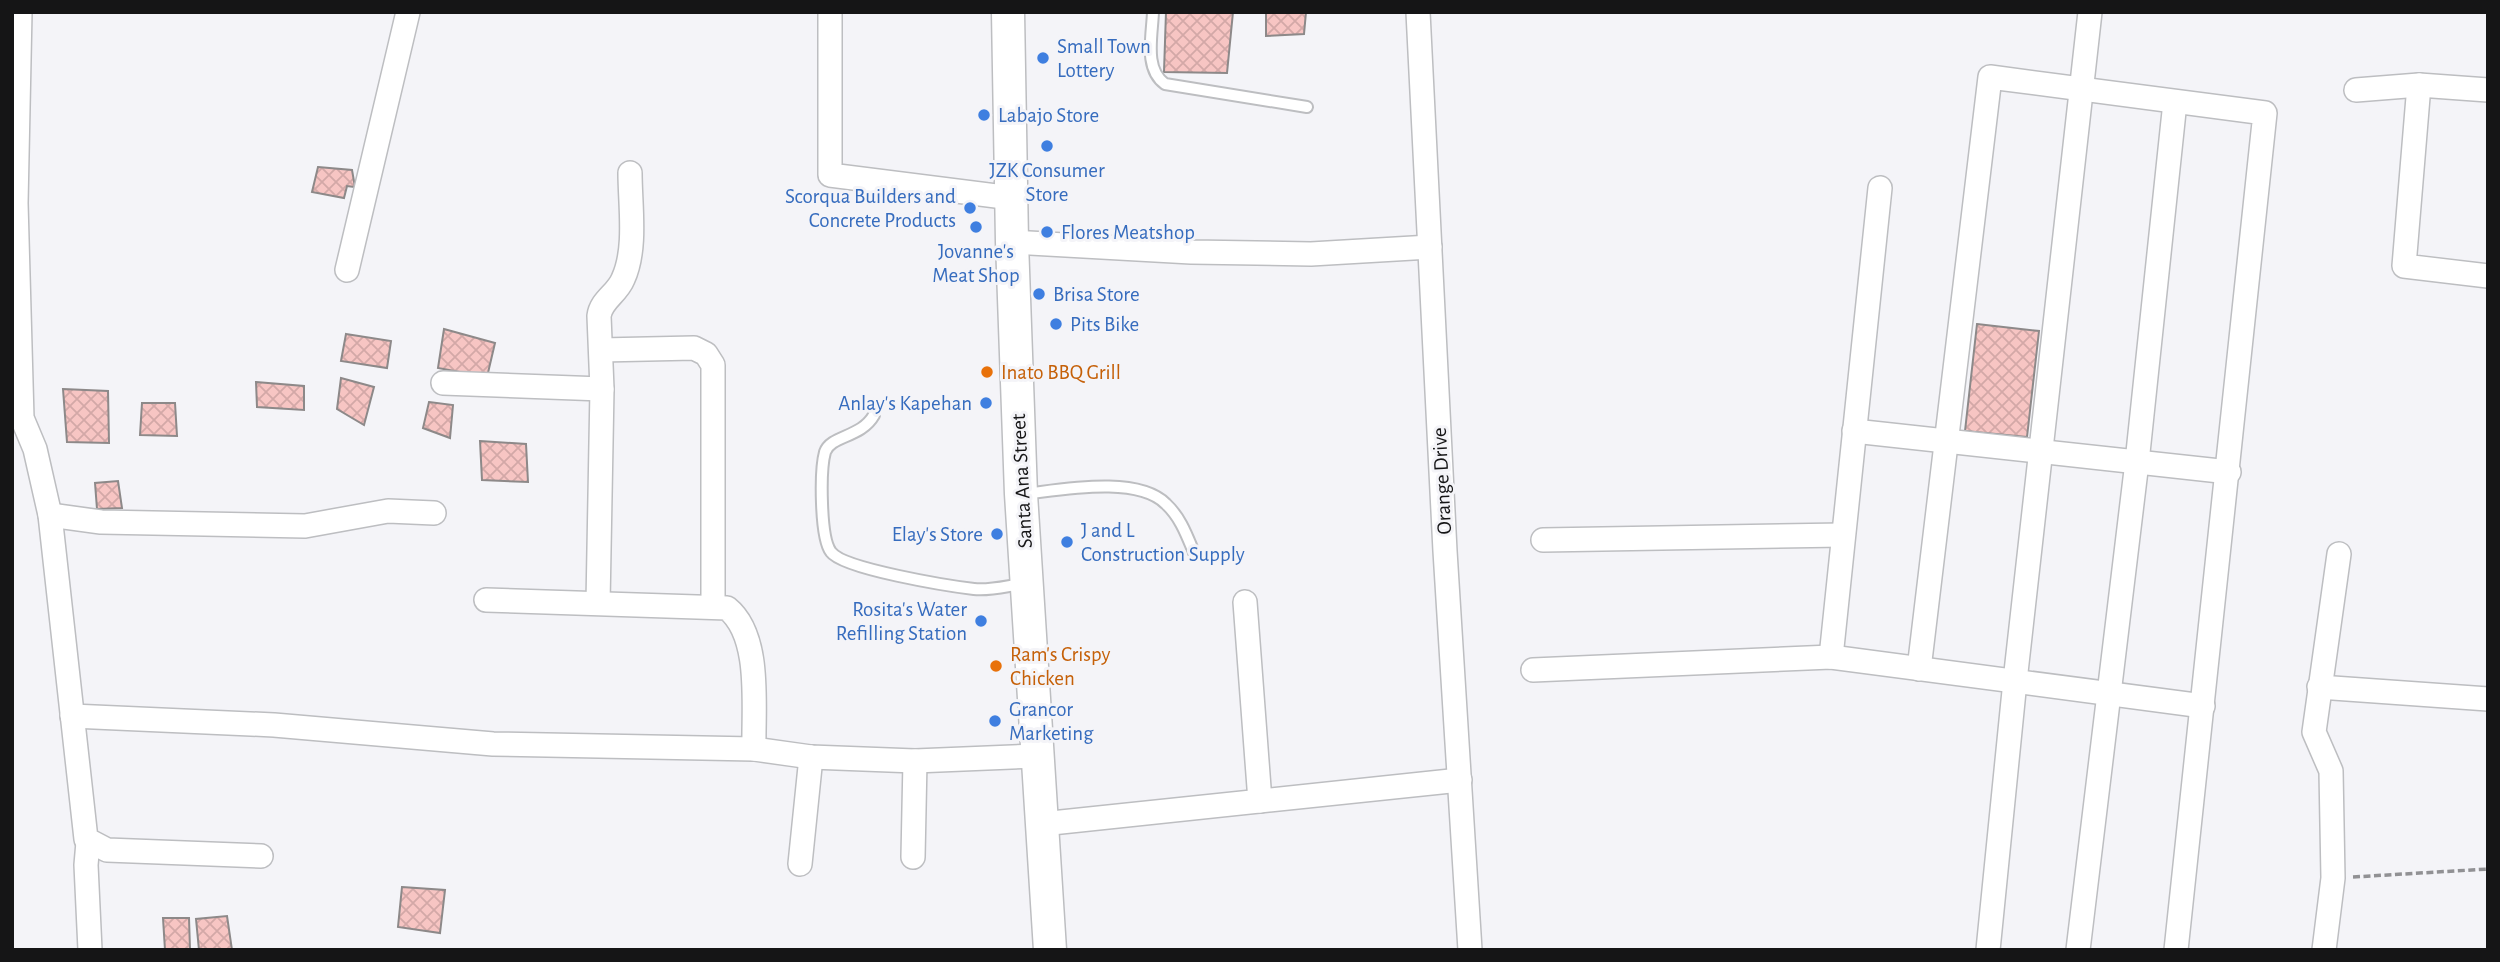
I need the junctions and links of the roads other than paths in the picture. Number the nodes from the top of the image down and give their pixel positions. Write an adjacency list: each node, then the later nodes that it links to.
1 (20, 12): 17 (street)
2 (408, 12): 20 (street)
3 (830, 12): 16 (street)
4 (1008, 12): 16 (main road, Santa Ana Street)
5 (1153, 12): 13 (lane)
6 (1418, 12): 19 (street, Orange Drive)
7 (2090, 12): 9 (street)
8 (2419, 85): 10 (street); 11 (street); 21 (street)
9 (2082, 90): 12 (street); 27 (street); 28 (street)
10 (2356, 90)
11 (2488, 90)
12 (2175, 102): 29 (street); 30 (street)
13 (1307, 107)
14 (631, 173): 22 (street)
15 (1880, 188): 26 (street)
16 (1012, 198): 18 (main road, Santa Ana Street)
17 (14, 203): 33 (street)
18 (1012, 242): 19 (street); 31 (main road, Santa Ana Street)
19 (1430, 247): 56 (street, Orange Drive)
20 (347, 270)
21 (2488, 276)
22 (601, 350): 24 (street); 42 (street)
23 (443, 383): 24 (street)
24 (602, 389): 41 (street)
25 (874, 415): 38 (lane)
26 (1854, 431): 27 (street); 34 (street)
27 (1947, 441): 28 (street); 44 (street)
28 (2041, 452): 29 (street); 46 (street)
29 (2137, 462): 30 (street); 48 (street)
30 (2229, 472): 50 (street)
31 (1021, 494): 37 (lane); 38 (main road, Santa Ana Street)
32 (434, 513): 33 (street)
33 (50, 515): 51 (street)
34 (1843, 535): 35 (street); 43 (street)
35 (1543, 541)
36 (2339, 554): 47 (street)
37 (1195, 555)
38 (1028, 583): 53 (main road, Santa Ana Street)
39 (486, 600): 41 (street)
40 (1245, 602): 57 (street)
41 (598, 603): 42 (street)
42 (713, 606): 52 (street)
43 (1831, 657): 44 (street); 45 (street)
44 (1919, 669): 46 (street)
45 (1533, 670)
46 (2015, 681): 48 (street); 66 (street)
47 (2319, 687): 49 (street); 69 (street)
48 (2109, 694): 50 (street); 67 (street)
49 (2488, 699)
50 (2203, 706): 68 (street)
51 (72, 716): 52 (street); 59 (street)
52 (754, 749): 54 (street)
53 (1037, 756): 55 (street); 58 (main road, Santa Ana Street)
54 (811, 757): 55 (street); 62 (street)
55 (915, 761): 61 (street)
56 (1460, 780): 57 (street); 65 (street, Orange Drive)
57 (1260, 801): 58 (street)
58 (1042, 824): 64 (main road, Santa Ana Street)
59 (88, 842): 60 (street); 63 (street)
60 (261, 856)
61 (912, 857)
62 (800, 864)
63 (90, 950)
64 (1050, 950)
65 (1470, 950)
66 (1988, 950)
67 (2078, 950)
68 (2176, 950)
69 (2324, 950)

